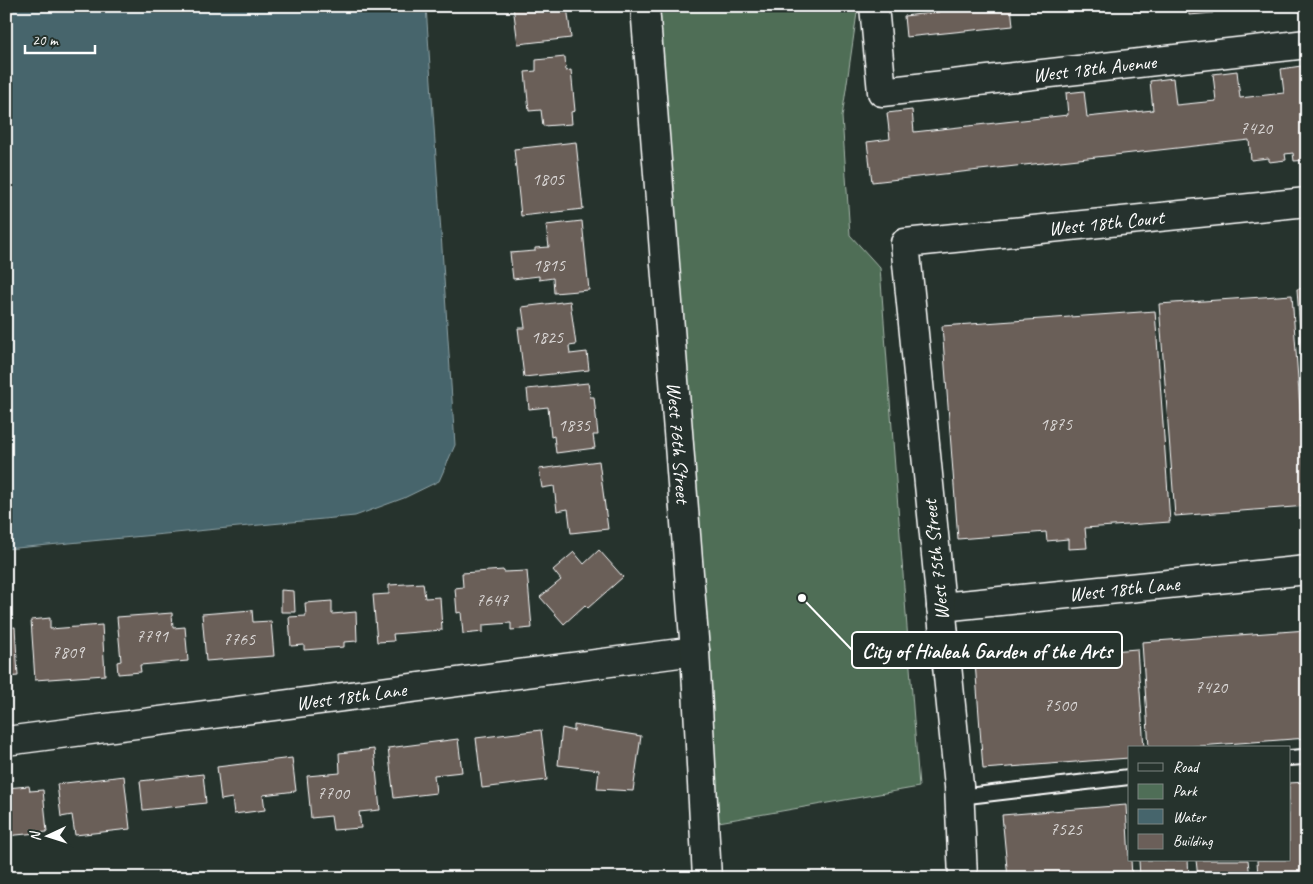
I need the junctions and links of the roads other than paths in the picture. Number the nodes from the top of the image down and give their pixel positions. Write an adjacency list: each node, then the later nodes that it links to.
1 (645, 6): 8 (street, West 76th Street)
2 (874, 6): 3 (street, West 18th Avenue)
3 (1307, 44)
4 (1307, 202): 5 (street, West 18th Court)
5 (905, 243): 7 (street, West 75th Street)
6 (1307, 570): 7 (street, West 18th Lane)
7 (941, 607): 11 (street, West 75th Street)
8 (695, 652): 9 (street, West 18th Lane); 12 (street, West 76th Street)
9 (6, 741)
10 (1128, 777): 11 (lane)
11 (959, 797): 13 (street, West 75th Street)
12 (707, 878)
13 (963, 878)

